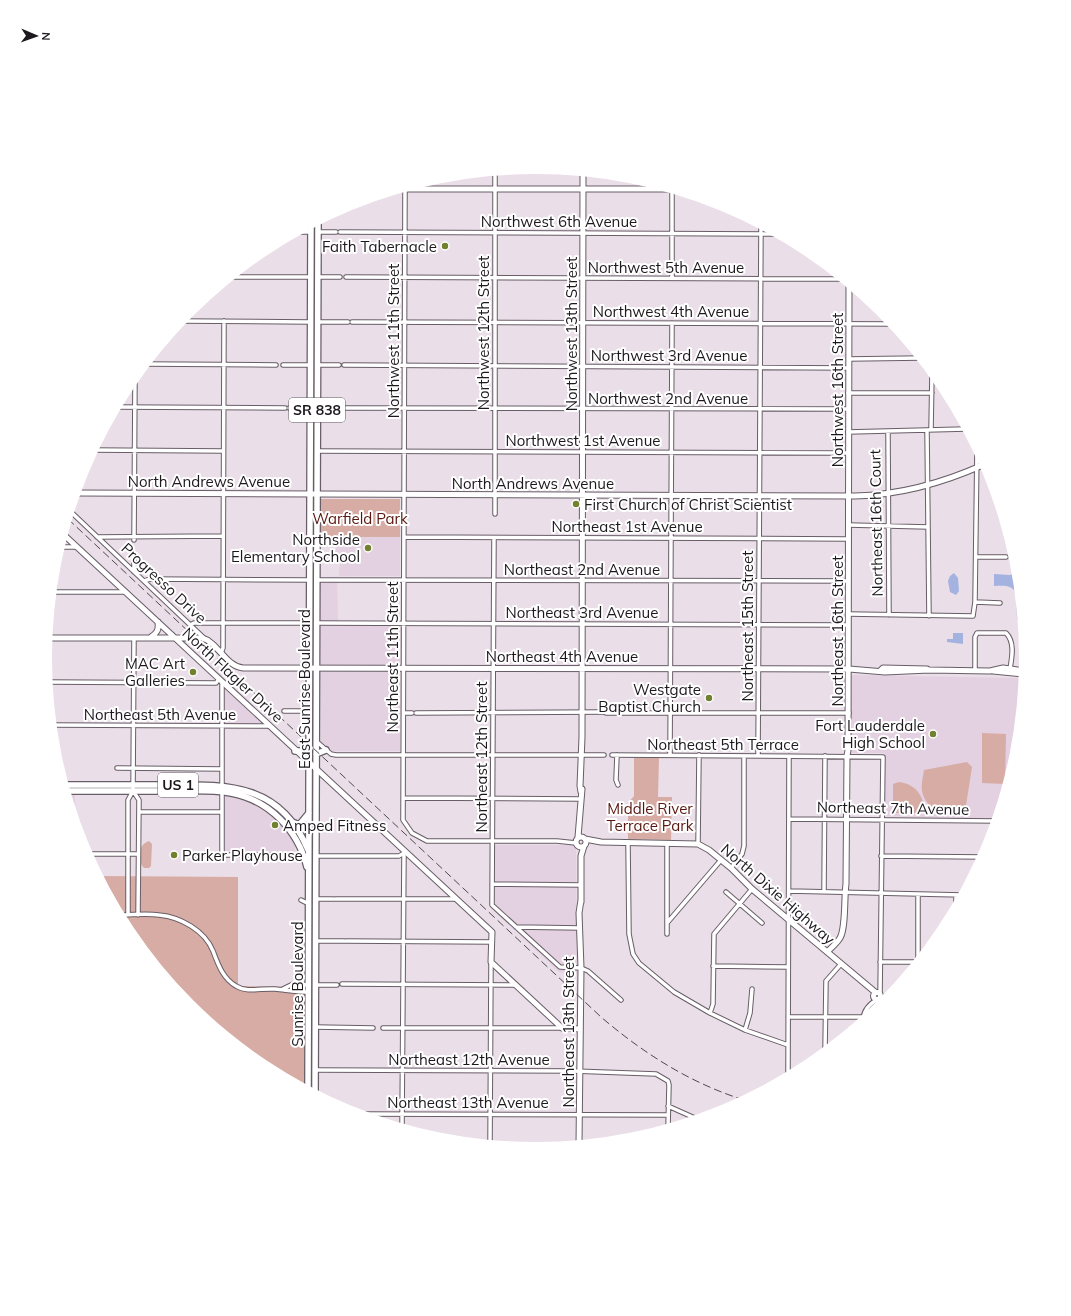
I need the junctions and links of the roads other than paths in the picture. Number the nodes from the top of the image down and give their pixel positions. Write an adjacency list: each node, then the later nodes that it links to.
1 (495, 177): 4 (street, Northwest 12th Street)
2 (583, 178): 5 (street, Northwest 13th Street)
3 (423, 188): 4 (street)
4 (494, 188): 5 (street); 15 (street, Northwest 12th Street)
5 (583, 189): 6 (street); 17 (street, Northwest 13th Street)
6 (652, 189)
7 (405, 192): 14 (street, Northwest 11th Street)
8 (672, 194): 16 (street)
9 (318, 226): 13 (main road, SR 838)
10 (760, 230): 18 (street, Northeast 15th Street)
11 (307, 232): 12 (street)
12 (311, 232): 21 (main road, SR 838)
13 (318, 232): 14 (street, Northwest 6th Avenue); 22 (main road, SR 838)
14 (405, 232): 15 (street, Northwest 6th Avenue); 25 (street, Northwest 11th Street)
15 (495, 233): 17 (street, Northwest 6th Avenue); 26 (street, Northwest 12th Street)
16 (672, 233): 17 (street, Northwest 6th Avenue); 18 (street, Northwest 6th Avenue); 27 (street)
17 (582, 234): 29 (street, Northwest 13th Street)
18 (760, 234): 19 (street, Northwest 6th Avenue); 28 (street, Northeast 15th Street)
19 (768, 234)
20 (237, 277): 21 (street)
21 (310, 277): 31 (main road); 36 (main road, SR 838)
22 (318, 277): 23 (street); 31 (main road, SR 838)
23 (340, 277)
24 (346, 277): 25 (street, Northwest 5th Avenue)
25 (405, 278): 26 (street, Northwest 5th Avenue); 38 (street, Northwest 11th Street)
26 (495, 278): 29 (street, Northwest 5th Avenue); 35 (street, Northwest 12th Street)
27 (672, 278): 28 (street, Northwest 5th Avenue); 29 (street, Northwest 5th Avenue)
28 (761, 278): 30 (street, Northwest 5th Avenue); 41 (street, Northeast 15th Street)
29 (582, 279): 39 (street, Northwest 13th Street)
30 (836, 279)
31 (318, 286): 37 (main road, SR 838)
32 (849, 290): 42 (street, Northwest 16th Street)
33 (189, 321): 34 (street)
34 (224, 321): 36 (street); 47 (street)
35 (495, 321): 38 (street, Northwest 4th Avenue); 39 (street, Northwest 4th Avenue); 55 (street, Northwest 12th Street)
36 (310, 322): 50 (main road, SR 838)
37 (318, 322): 38 (street, Northwest 4th Avenue); 51 (main road, SR 838)
38 (405, 322): 54 (street, Northwest 11th Street)
39 (583, 323): 40 (street, Northwest 4th Avenue); 57 (street, Northwest 13th Street)
40 (672, 323): 41 (street, Northwest 4th Avenue); 56 (street)
41 (761, 324): 42 (street, Northwest 4th Avenue); 58 (street, Northeast 15th Street)
42 (849, 324): 43 (street, Northwest 4th Avenue); 45 (street, Northwest 16th Street)
43 (885, 324)
44 (914, 358): 45 (street)
45 (849, 359): 59 (street, Northwest 16th Street)
46 (152, 364): 47 (street)
47 (224, 365): 48 (street); 68 (street)
48 (276, 365)
49 (283, 365): 50 (street)
50 (310, 365): 64 (main road, SR 838)
51 (318, 365): 52 (street); 67 (main road, SR 838)
52 (339, 365)
53 (344, 365): 54 (street, Northwest 3rd Avenue)
54 (405, 366): 55 (street, Northwest 3rd Avenue); 72 (street, Northwest 11th Street)
55 (494, 366): 57 (street, Northwest 3rd Avenue); 73 (street, Northwest 12th Street)
56 (672, 366): 57 (street, Northwest 3rd Avenue); 58 (street, Northwest 3rd Avenue); 75 (street)
57 (581, 367): 74 (street, Northwest 13th Street)
58 (761, 367): 59 (street, Northwest 3rd Avenue); 76 (street, Northeast 15th Street)
59 (849, 368): 62 (street, Northwest 16th Street)
60 (932, 381): 63 (street)
61 (135, 386): 66 (street)
62 (848, 393): 63 (street); 77 (street, Northwest 16th Street)
63 (932, 393): 79 (street)
64 (310, 396): 67 (main road); 69 (main road, SR 838)
65 (122, 407): 66 (street)
66 (135, 407): 68 (street); 83 (street)
67 (317, 407): 70 (street); 85 (main road, SR 838)
68 (224, 408): 69 (street); 84 (street)
69 (310, 408): 98 (main road, SR 838)
70 (336, 408)
71 (343, 408): 72 (street, Northwest 2nd Avenue)
72 (405, 408): 73 (street, Northwest 2nd Avenue); 86 (street, Northwest 11th Street)
73 (494, 409): 74 (street, Northwest 2nd Avenue); 87 (street, Northwest 12th Street)
74 (583, 409): 75 (street, Northwest 2nd Avenue); 88 (street, Northwest 13th Street)
75 (672, 410): 76 (street, Northwest 2nd Avenue); 90 (street)
76 (760, 410): 77 (street, Northwest 2nd Avenue); 89 (street, Northeast 15th Street)
77 (848, 410): 80 (street, Northwest 16th Street)
78 (961, 429): 79 (street)
79 (929, 430): 81 (street); 94 (street)
80 (848, 432): 81 (street); 91 (street, Northwest 16th Street)
81 (888, 432): 100 (street, Northeast 16th Court)
82 (99, 450): 83 (street)
83 (135, 450): 84 (street); 96 (street)
84 (223, 450): 97 (street)
85 (317, 451): 86 (street, Northwest 1st Avenue); 98 (main road, SR 838)
86 (405, 452): 87 (street, Northwest 1st Avenue); 101 (street, Northwest 11th Street)
87 (494, 452): 88 (street, Northwest 1st Avenue); 99 (street, Northwest 12th Street)
88 (583, 452): 90 (street, Northwest 1st Avenue); 102 (street, Northwest 13th Street)
89 (760, 452): 90 (street, Northwest 1st Avenue); 91 (street, Northwest 1st Avenue); 104 (street, Northeast 15th Street)
90 (671, 453): 103 (street)
91 (848, 453): 105 (street, Northwest 16th Street)
92 (977, 462): 93 (street)
93 (977, 468): 94 (street, North Andrews Avenue); 124 (street)
94 (928, 487): 100 (street, North Andrews Avenue); 110 (street)
95 (82, 493): 96 (street, North Andrews Avenue)
96 (134, 493): 97 (street, North Andrews Avenue); 115 (street)
97 (224, 493): 98 (street, North Andrews Avenue); 111 (street)
98 (314, 494): 101 (street, North Andrews Avenue); 126 (main road, East Sunrise Boulevard / SR 838); 130 (main road, East Sunrise Boulevard / SR 838)
99 (494, 494): 101 (street, North Andrews Avenue); 102 (street, North Andrews Avenue); 106 (street)
100 (888, 494): 105 (street, North Andrews Avenue); 109 (street, Northeast 16th Court)
101 (405, 495): 113 (street, Northeast 11th Street)
102 (583, 495): 103 (street, North Andrews Avenue); 117 (street, Northeast 13th Street)
103 (671, 496): 104 (street, North Andrews Avenue); 118 (street)
104 (759, 496): 105 (street, North Andrews Avenue); 119 (street, Northeast 15th Street)
105 (849, 496): 108 (street, Northeast 16th Street)
106 (494, 514)
107 (74, 515): 112 (street, Progresso Drive)
108 (849, 525): 109 (street); 120 (street, Northeast 16th Street)
109 (888, 526): 110 (street); 144 (street, Northeast 16th Court)
110 (928, 527): 145 (street)
111 (223, 536): 115 (street); 128 (street)
112 (97, 537): 115 (street); 127 (street, Progresso Drive)
113 (405, 537): 116 (street, Northeast 1st Avenue); 131 (street, Northeast 11th Street)
114 (67, 538): 122 (street, North Flagler Drive)
115 (134, 538)
116 (494, 538): 117 (street, Northeast 1st Avenue); 133 (street, Northeast 12th Street)
117 (583, 538): 118 (street, Northeast 1st Avenue); 134 (street, Northeast 13th Street)
118 (671, 538): 119 (street, Northeast 1st Avenue); 135 (street)
119 (759, 539): 120 (street, Northeast 1st Avenue); 137 (street, Northeast 15th Street)
120 (849, 539): 136 (street, Northeast 16th Street)
121 (65, 547): 122 (street)
122 (76, 547): 140 (street, North Flagler Drive)
123 (134, 556): 127 (street)
124 (976, 557): 125 (street); 141 (street)
125 (1006, 557)
126 (310, 569): 129 (main road, East Sunrise Boulevard / SR 838); 130 (main road)
127 (134, 572): 132 (street, Progresso Drive)
128 (222, 579): 129 (street); 132 (street); 147 (street)
129 (309, 580): 138 (main road); 148 (main road, East Sunrise Boulevard / SR 838)
130 (316, 580): 131 (street, Northeast 2nd Avenue); 138 (main road, East Sunrise Boulevard / SR 838)
131 (404, 580): 133 (street, Northeast 2nd Avenue); 150 (street, Northeast 11th Street)
132 (144, 581): 154 (street, Progresso Drive)
133 (494, 581): 134 (street, Northeast 2nd Avenue); 151 (street, Northeast 12th Street)
134 (582, 581): 135 (street, Northeast 2nd Avenue); 152 (street, Northeast 13th Street)
135 (671, 581): 137 (street, Northeast 2nd Avenue); 153 (street)
136 (848, 581): 137 (street, Northeast 2nd Avenue); 143 (street, Northeast 16th Street)
137 (759, 582): 155 (street, Northeast 15th Street)
138 (316, 589): 149 (main road, East Sunrise Boulevard / SR 838)
139 (56, 592): 140 (street)
140 (126, 592): 146 (street, North Flagler Drive)
141 (975, 602): 142 (street); 145 (street)
142 (1000, 603)
143 (848, 614): 144 (street); 156 (street, Northeast 16th Street)
144 (889, 615): 145 (street)
145 (929, 616)
146 (158, 622): 159 (street); 160 (street, North Flagler Drive)
147 (223, 623): 148 (street); 154 (street); 162 (street)
148 (309, 623): 165 (main road, East Sunrise Boulevard / SR 838)
149 (316, 623): 150 (street, Northeast 3rd Avenue); 166 (main road, East Sunrise Boulevard / SR 838)
150 (404, 624): 151 (street, Northeast 3rd Avenue); 167 (street, Northeast 11th Street)
151 (493, 624): 152 (street, Northeast 3rd Avenue); 163 (street, Northeast 12th Street)
152 (582, 624): 153 (street, Northeast 3rd Avenue); 168 (street, Northeast 13th Street)
153 (670, 624): 155 (street, Northeast 3rd Avenue); 169 (street)
154 (190, 625): 161 (street, Progresso Drive)
155 (759, 625): 156 (street, Northeast 3rd Avenue); 170 (street, Northeast 15th Street)
156 (848, 625): 171 (street, Northeast 16th Street)
157 (53, 638): 158 (street)
158 (134, 638): 159 (street); 179 (street)
159 (150, 638): 160 (street)
160 (175, 638): 161 (street); 177 (street, North Flagler Drive)
161 (206, 639): 162 (street, Progresso Drive)
162 (221, 653): 164 (street, Progresso Drive)
163 (493, 667): 167 (street, Northeast 4th Avenue); 168 (street, Northeast 4th Avenue); 186 (street, Northeast 12th Street)
164 (242, 668): 165 (street, Northeast 4th Avenue)
165 (310, 668): 166 (street, Northeast 4th Avenue); 181 (main road, East Sunrise Boulevard / SR 838)
166 (316, 668): 167 (street, Northeast 4th Avenue); 193 (main road, East Sunrise Boulevard / SR 838)
167 (404, 668): 183 (street, Northeast 11th Street)
168 (582, 668): 169 (street, Northeast 4th Avenue); 182 (street, Northeast 13th Street)
169 (670, 669): 170 (street, Northeast 4th Avenue); 184 (street)
170 (759, 669): 171 (street, Northeast 4th Avenue); 187 (street, Northeast 15th Street)
171 (849, 669): 174 (street, Northeast 4th Avenue); 185 (street, Northeast 16th Street)
172 (1010, 669): 173 (street, Northeast 4th Avenue); 174 (street); 175 (street, Northeast 4th Avenue)
173 (1019, 670)
174 (975, 671): 175 (street, Northeast 4th Avenue)
175 (990, 671): 176 (street)
176 (1019, 674)
177 (221, 681): 179 (street); 190 (street); 191 (street, North Flagler Drive)
178 (53, 682): 179 (street)
179 (134, 683): 189 (street)
180 (284, 711): 181 (street)
181 (310, 711): 192 (main road, East Sunrise Boulevard / SR 838)
182 (582, 712): 184 (street); 186 (street); 200 (street, Northeast 13th Street)
183 (404, 713): 186 (street); 198 (street, Northeast 11th Street)
184 (670, 713): 187 (street); 202 (street)
185 (849, 713): 187 (street); 208 (street, Northeast 16th Street)
186 (493, 714): 199 (street, Northeast 12th Street)
187 (758, 714): 205 (street, Northeast 15th Street)
188 (57, 725): 189 (street, Northeast 5th Avenue)
189 (134, 725): 190 (street, Northeast 5th Avenue); 211 (street)
190 (222, 726): 191 (street, Northeast 5th Avenue); 212 (street)
191 (269, 726): 196 (street, North Flagler Drive)
192 (310, 731): 193 (main road); 194 (main road, East Sunrise Boulevard / SR 838)
193 (316, 741): 195 (street); 197 (main road, East Sunrise Boulevard / SR 838)
194 (310, 748): 196 (main road); 209 (main road, East Sunrise Boulevard / SR 838)
195 (326, 750): 197 (main road); 198 (street)
196 (295, 751): 209 (street, North Flagler Drive)
197 (316, 754): 213 (main road, East Sunrise Boulevard / SR 838)
198 (404, 755): 199 (street); 220 (street, Northeast 11th Street)
199 (493, 755): 200 (street); 221 (street, Northeast 12th Street)
200 (581, 755): 201 (street); 222 (street, Northeast 13th Street)
201 (604, 755)
202 (670, 755): 203 (street, Northeast 5th Terrace); 215 (street, Northeast 5th Terrace)
203 (699, 755): 204 (street, Northeast 5th Terrace); 236 (street)
204 (744, 756): 205 (street, Northeast 5th Terrace); 249 (street)
205 (758, 756): 206 (street, Northeast 5th Terrace)
206 (790, 756): 207 (street, Northeast 5th Terrace); 226 (street)
207 (825, 756): 208 (street, Northeast 5th Terrace); 227 (street)
208 (847, 756): 228 (street, Northeast 16th Street); 229 (street, Northeast 5th Terrace)
209 (310, 764): 213 (street, North Flagler Drive); 225 (main road, East Sunrise Boulevard / SR 838)
210 (116, 768): 211 (street)
211 (134, 768): 212 (street); 217 (street)
212 (222, 769): 216 (street)
213 (316, 770): 238 (street, North Flagler Drive); 245 (main road, East Sunrise Boulevard / SR 838)
214 (69, 785): 217 (main road, US 1)
215 (618, 785)
216 (222, 786): 217 (main road, US 1); 219 (street); 231 (main road, US 1)
217 (133, 788): 218 (main road, US 1); 219 (main road, US 1); 223 (street); 240 (street)
218 (71, 791)
219 (222, 792): 224 (street); 250 (main road, US 1)
220 (403, 798): 221 (street); 232 (street, Northeast 11th Street)
221 (492, 799): 222 (street); 232 (street, Northeast 12th Street)
222 (581, 799): 233 (street, Northeast 13th Street)
223 (139, 812): 224 (street); 241 (street)
224 (222, 812): 243 (street)
225 (310, 813): 231 (main road); 237 (main road, East Sunrise Boulevard / SR 838)
226 (789, 819): 227 (street, Northeast 7th Avenue); 255 (street)
227 (824, 819): 228 (street, Northeast 7th Avenue); 257 (street)
228 (846, 819): 229 (street, Northeast 7th Avenue); 258 (street, Northeast 16th Street)
229 (882, 819): 230 (street, Northeast 7th Avenue); 246 (street)
230 (990, 821)
231 (291, 822): 237 (main road, US 1)
232 (492, 841): 233 (street); 252 (street, Northeast 12th Street)
233 (581, 842): 234 (street); 251 (street, Northeast 13th Street)
234 (628, 843): 235 (street); 301 (street)
235 (667, 843): 236 (street); 271 (street)
236 (698, 844): 248 (street, North Dixie Highway)
237 (309, 853): 250 (main road, East Sunrise Boulevard / SR 838); 253 (main road)
238 (404, 853): 245 (street); 263 (street); 264 (street, North Flagler Drive)
239 (94, 854): 240 (street)
240 (128, 854): 241 (street); 268 (street)
241 (138, 854): 269 (street)
242 (193, 855): 243 (street)
243 (222, 855): 244 (street)
244 (270, 856)
245 (317, 856): 253 (main road, East Sunrise Boulevard / SR 838)
246 (881, 856): 247 (street); 259 (street)
247 (976, 857)
248 (721, 860): 249 (street, North Dixie Highway); 271 (street)
249 (731, 868): 254 (street, North Dixie Highway)
250 (309, 878): 266 (main road, Sunrise Boulevard / US 1)
251 (581, 883): 252 (street); 274 (street, Northeast 13th Street)
252 (492, 884): 273 (street, Northeast 12th Street)
253 (316, 885): 262 (main road, Sunrise Boulevard)
254 (752, 889): 267 (street); 270 (street, North Dixie Highway)
255 (789, 891): 257 (street); 270 (street)
256 (726, 892): 267 (street)
257 (824, 892): 258 (street)
258 (844, 892): 259 (street); 281 (street, Northeast 16th Street)
259 (881, 893): 260 (street); 284 (street)
260 (918, 894): 261 (street); 282 (street)
261 (956, 895)
262 (316, 899): 263 (street); 276 (main road, Sunrise Boulevard)
263 (403, 899): 264 (street); 278 (street)
264 (455, 899): 279 (street, North Flagler Drive)
265 (301, 900): 266 (street)
266 (309, 902): 277 (main road, Sunrise Boulevard / US 1)
267 (741, 904): 272 (street); 287 (street)
268 (128, 915): 269 (street)
269 (138, 915): 295 (street)
270 (789, 920): 281 (street, North Dixie Highway); 288 (street)
271 (667, 923): 275 (street)
272 (762, 923)
273 (516, 927): 274 (street); 289 (street)
274 (581, 928): 289 (street, Northeast 13th Street)
275 (667, 934)
276 (316, 941): 278 (street); 280 (main road, Sunrise Boulevard)
277 (309, 942): 280 (main road); 290 (main road, Sunrise Boulevard / US 1)
278 (403, 942): 279 (street); 292 (street)
279 (492, 942): 283 (street)
280 (316, 951): 291 (main road, Sunrise Boulevard)
281 (827, 952): 286 (street, North Dixie Highway)
282 (917, 954)
283 (492, 962): 293 (street); 294 (street)
284 (880, 962): 285 (street); 299 (street)
285 (911, 962)
286 (841, 964): 299 (street, North Dixie Highway); 304 (street)
287 (713, 966): 288 (street); 301 (street)
288 (788, 967): 303 (street)
289 (581, 968): 300 (street); 312 (street, Northeast 13th Street)
290 (308, 985): 295 (street); 297 (main road, Sunrise Boulevard / US 1); 298 (main road)
291 (316, 985): 292 (street); 298 (main road, Sunrise Boulevard)
292 (402, 985): 293 (street); 307 (street)
293 (491, 985): 294 (street); 310 (street)
294 (516, 985): 311 (street)
295 (283, 989): 297 (street)
296 (752, 989): 313 (street)
297 (308, 992): 316 (main road, Sunrise Boulevard / US 1)
298 (316, 995): 306 (main road, Sunrise Boulevard)
299 (878, 998): 302 (street)
300 (621, 1000)
301 (710, 1013): 313 (street)
302 (864, 1013)
303 (788, 1017): 304 (street); 314 (street)
304 (826, 1018): 305 (street); 315 (street)
305 (857, 1019)
306 (315, 1027): 308 (street); 317 (main road, Sunrise Boulevard)
307 (402, 1027): 309 (street); 310 (street); 319 (street)
308 (373, 1028)
309 (383, 1028)
310 (491, 1028): 311 (street); 320 (street)
311 (562, 1028): 312 (street)
312 (580, 1029): 321 (street, Northeast 13th Street)
313 (745, 1030): 314 (street)
314 (788, 1045): 318 (street)
315 (825, 1045)
316 (308, 1059): 317 (main road); 322 (main road, Sunrise Boulevard / US 1)
317 (315, 1070): 319 (street, Northeast 12th Avenue); 323 (main road, Sunrise Boulevard)
318 (788, 1070)
319 (402, 1071): 320 (street, Northeast 12th Avenue); 326 (street)
320 (491, 1071): 321 (street, Northeast 12th Avenue); 327 (street)
321 (580, 1073): 324 (street, Northeast 12th Avenue); 328 (street, Northeast 13th Street)
322 (308, 1084)
323 (315, 1088)
324 (668, 1106): 329 (street); 330 (street)
325 (375, 1114): 326 (street, Northeast 13th Avenue)
326 (402, 1114): 327 (street, Northeast 13th Avenue); 331 (street)
327 (490, 1114): 328 (street, Northeast 13th Avenue); 333 (street)
328 (579, 1115): 329 (street, Northeast 13th Avenue); 334 (street, Northeast 13th Street)
329 (668, 1116): 332 (street)
330 (691, 1116)
331 (402, 1123)
332 (668, 1123)
333 (490, 1139)
334 (579, 1139)

